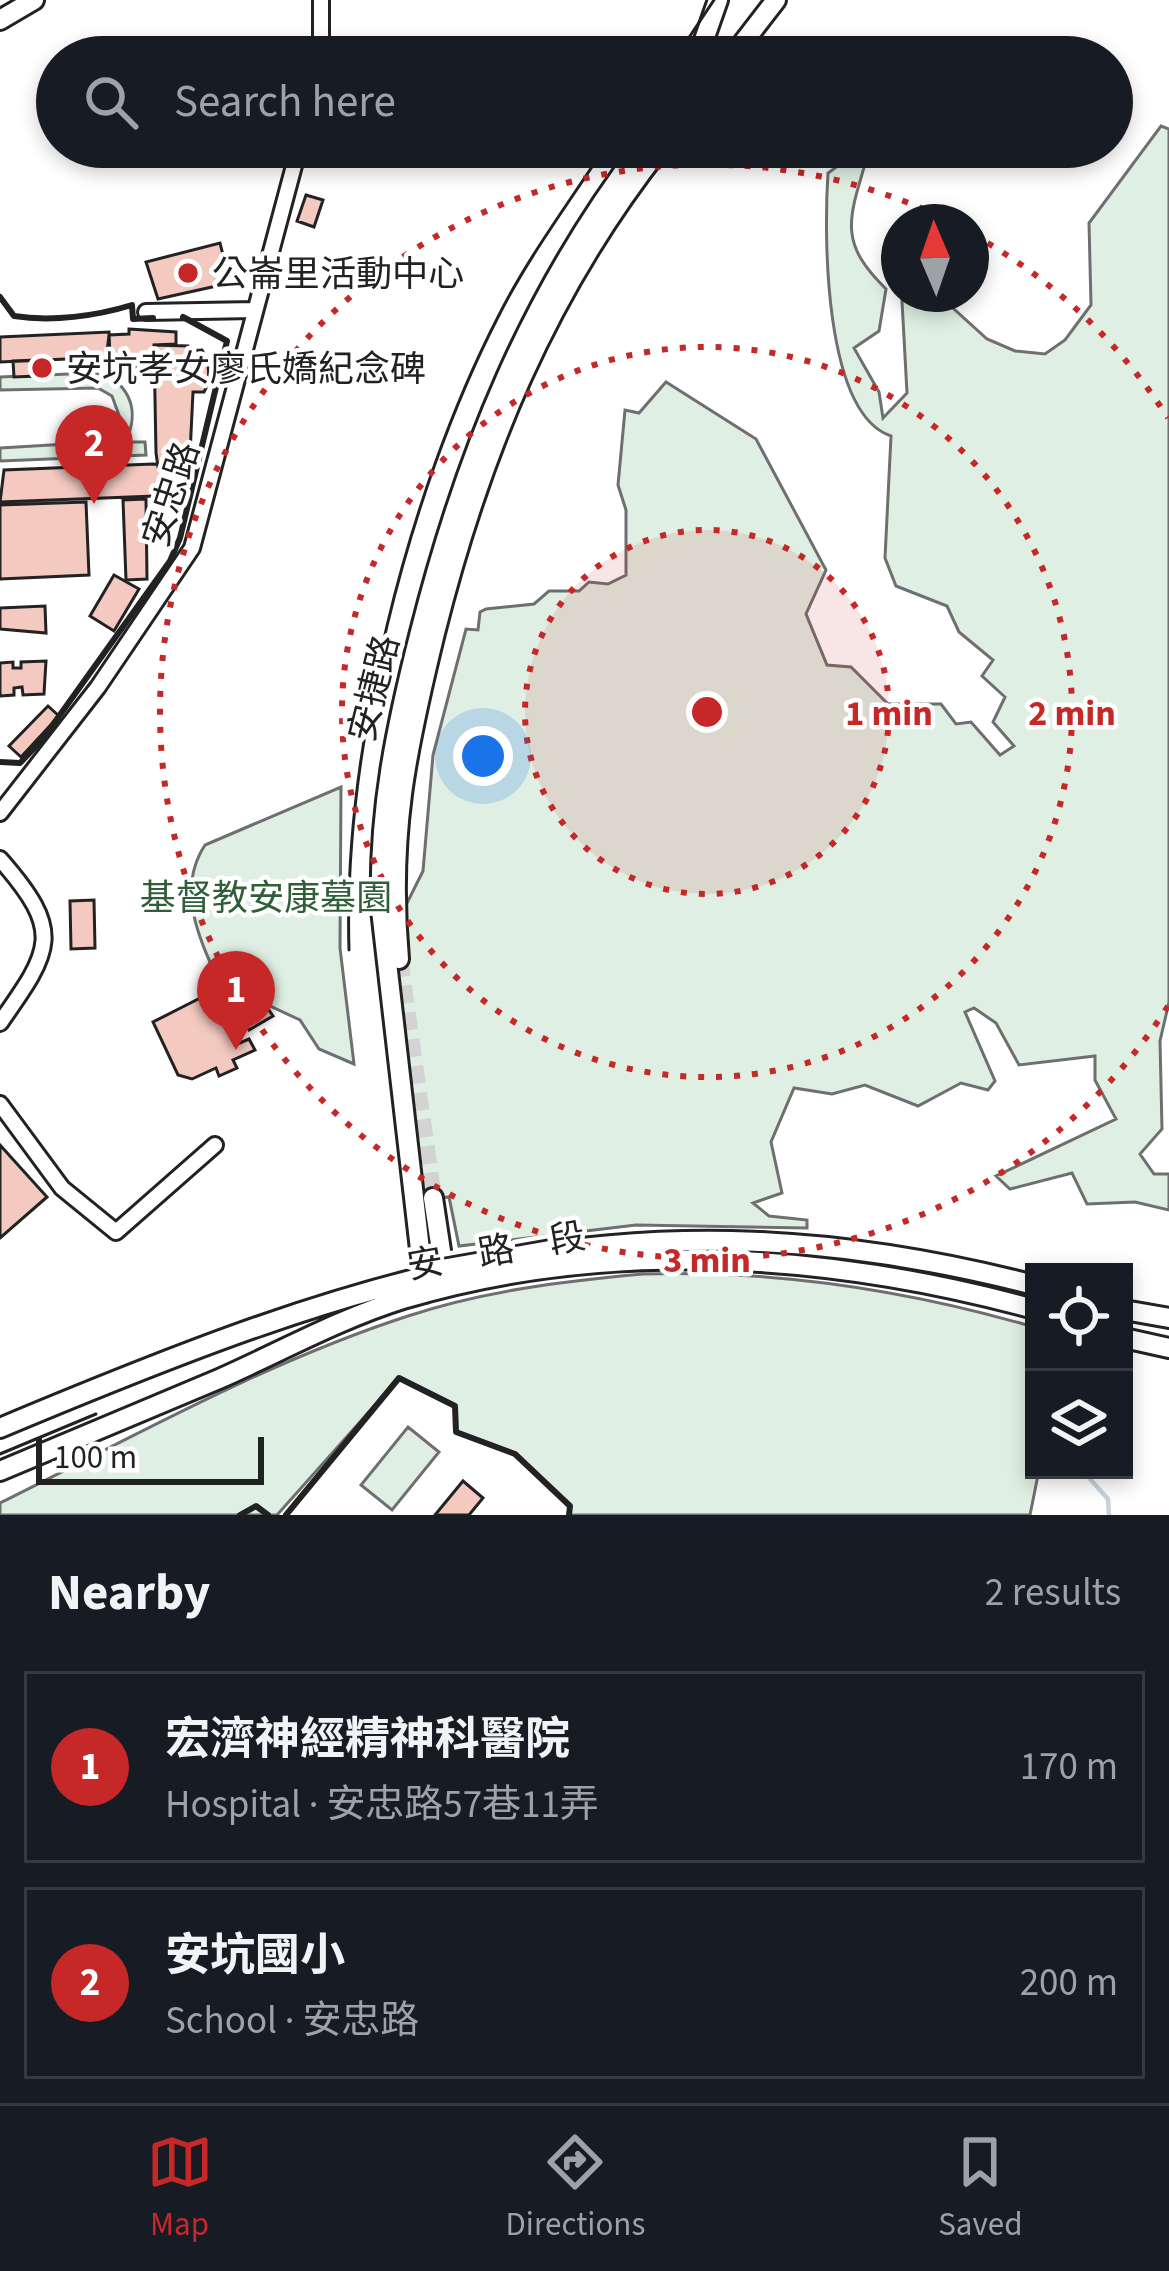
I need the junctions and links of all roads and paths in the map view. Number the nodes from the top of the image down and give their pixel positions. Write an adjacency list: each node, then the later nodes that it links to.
1 (34, 0): 5 (street)
2 (321, 0): 6 (street)
3 (718, 0): 7 (street)
4 (776, 0): 8 (street)
5 (0, 20)
6 (321, 36)
7 (705, 36)
8 (748, 36)
9 (292, 168): 12 (street, 安忠路)
10 (627, 168): 16 (street, 安捷路)
11 (646, 168): 16 (street, 安捷路)
12 (254, 310): 13 (street); 14 (street, 安忠路)
13 (146, 312)
14 (0, 813)
15 (0, 859): 18 (street)
16 (388, 909): 17 (street, 安捷路); 26 (street, 安捷路)
17 (399, 959)
18 (0, 1023)
19 (0, 1103): 20 (street)
20 (215, 1145)
21 (434, 1198): 24 (street)
22 (794, 1243): 23 (street); 24 (street, 安一路一段); 25 (street, 安一路一段)
23 (793, 1264): 24 (street, 安一路一段); 27 (street, 安一路一段)
24 (445, 1278): 26 (street, 安一路一段)
25 (1025, 1283)
26 (424, 1284): 32 (street, 安一路一段); 33 (street, 安一路一段)
27 (1025, 1307)
28 (1133, 1312): 29 (street)
29 (1169, 1318)
30 (1133, 1340): 31 (street)
31 (1169, 1348)
32 (0, 1428)
33 (0, 1471)

